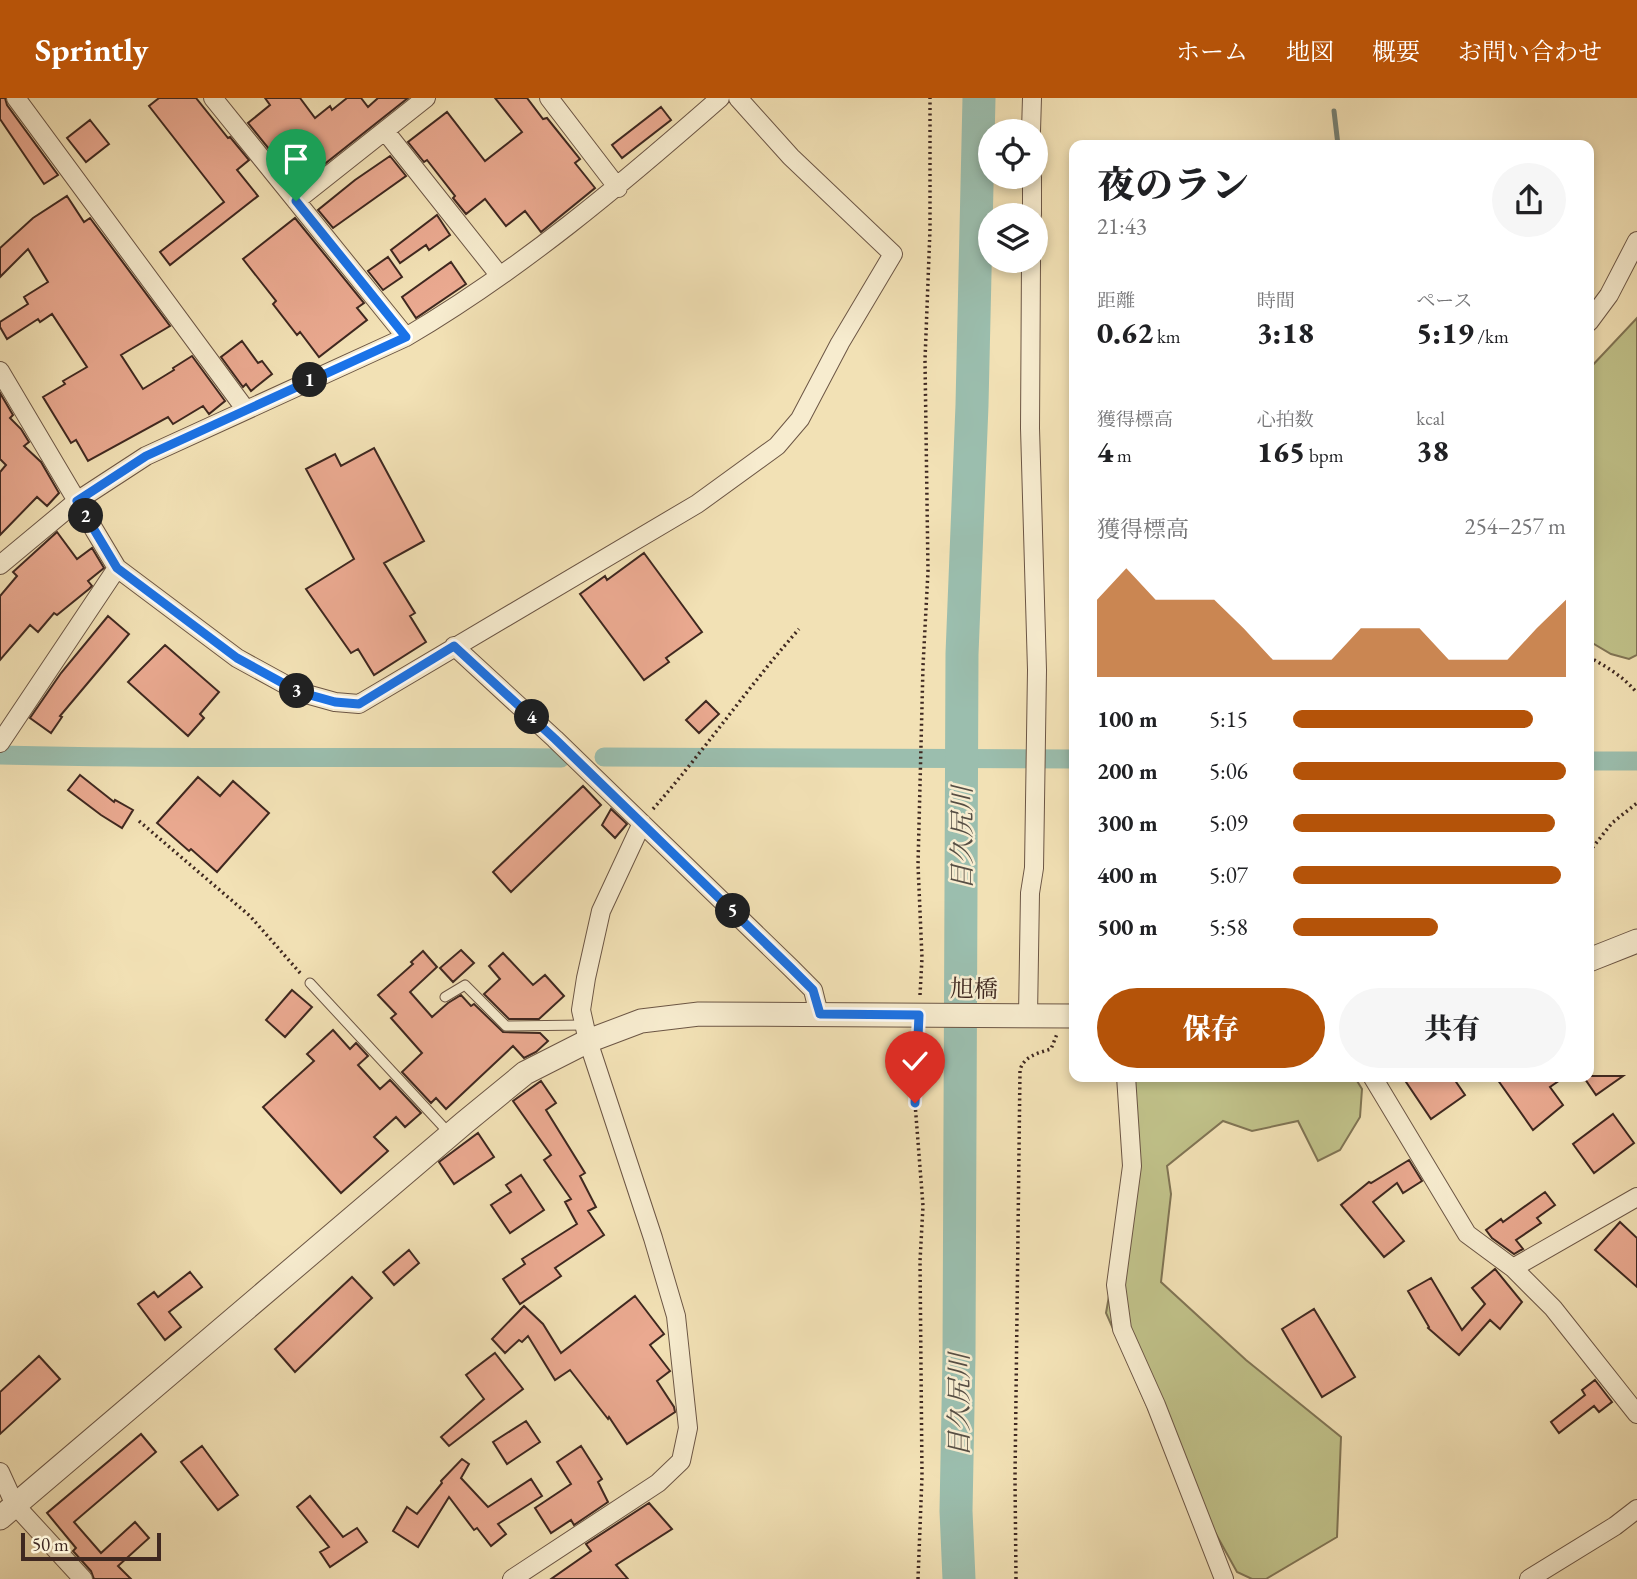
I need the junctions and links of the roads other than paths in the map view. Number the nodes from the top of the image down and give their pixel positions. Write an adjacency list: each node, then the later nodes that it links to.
1 (16, 98): 18 (street)
2 (214, 98): 11 (street)
3 (426, 98): 9 (street)
4 (549, 98): 10 (street)
5 (720, 98): 10 (street)
6 (738, 98): 22 (street)
7 (1032, 98): 8 (street)
8 (1031, 119)
9 (385, 131): 11 (street); 14 (street)
10 (618, 188): 14 (street)
11 (296, 201): 16 (street)
12 (1637, 241): 15 (street)
13 (1031, 273): 30 (street)
14 (500, 276): 16 (street)
15 (1594, 315)
16 (406, 337): 18 (street)
17 (0, 371): 19 (street)
18 (246, 410): 19 (street)
19 (77, 501): 20 (street); 21 (street)
20 (0, 565)
21 (117, 568): 22 (street); 23 (street)
22 (454, 646): 24 (street)
23 (1, 741)
24 (642, 823): 29 (street); 32 (street)
25 (1637, 942): 26 (street)
26 (1594, 958)
27 (310, 983): 35 (lane)
28 (445, 997): 32 (lane)
29 (820, 1014): 30 (street, 旭橋); 32 (street, 旭橋)
30 (1024, 1016): 31 (street, 旭橋)
31 (1066, 1016)
32 (586, 1033): 35 (street, 旭橋); 43 (street)
33 (1126, 1082): 44 (street)
34 (1377, 1082): 37 (street)
35 (450, 1135): 41 (street, 旭橋)
36 (1637, 1197): 37 (street)
37 (1513, 1268): 38 (street)
38 (1637, 1414)
39 (0, 1472): 41 (street)
40 (1637, 1509): 45 (street)
41 (8, 1512): 42 (street)
42 (83, 1579)
43 (512, 1579)
44 (1224, 1579)
45 (1529, 1579)

